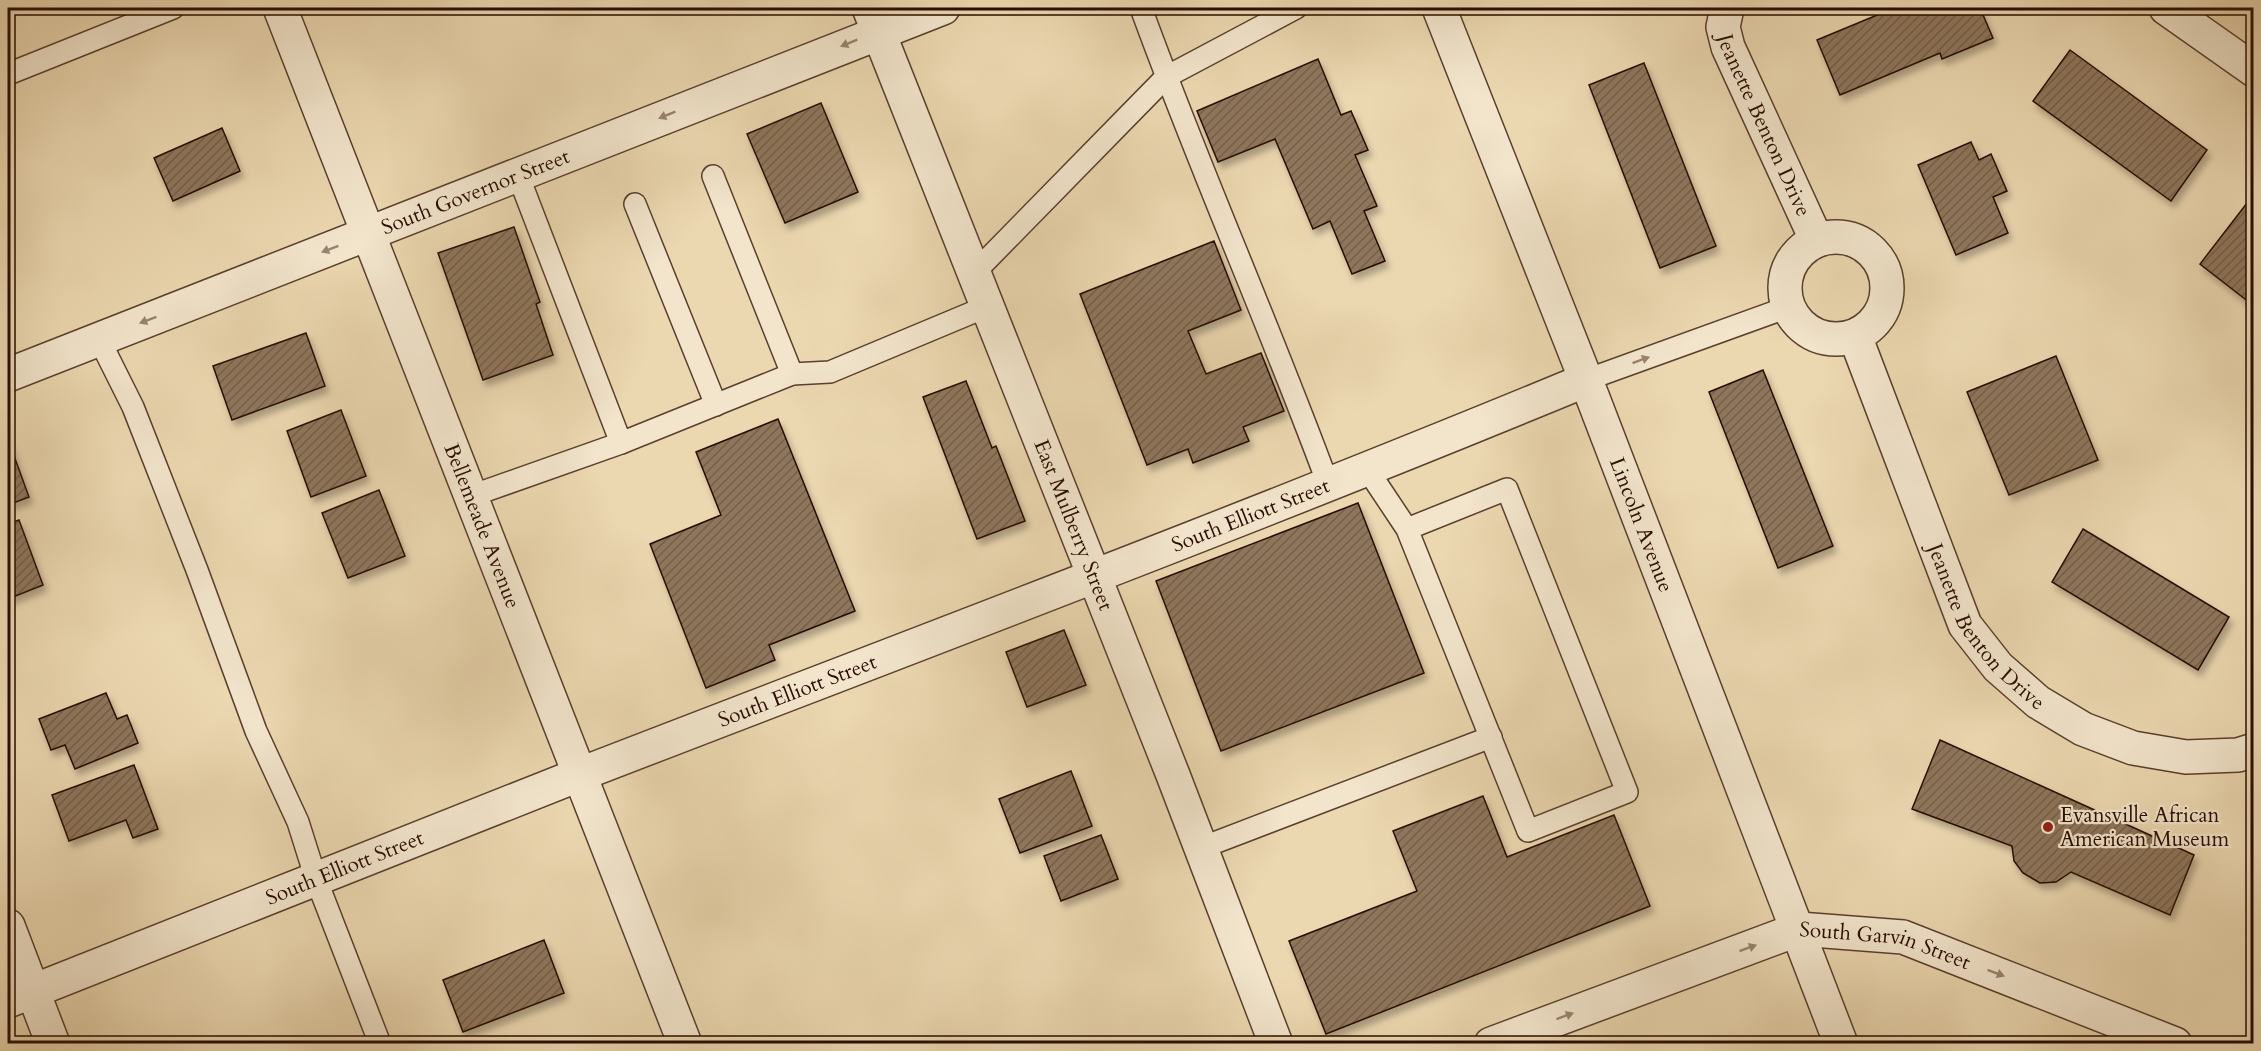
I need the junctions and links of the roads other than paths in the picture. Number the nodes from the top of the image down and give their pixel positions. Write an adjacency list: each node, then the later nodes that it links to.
1 (173, 8): 11 (lane)
2 (280, 8): 16 (street, Bellemeade Avenue)
3 (943, 8): 9 (street, South Governor Street)
4 (1141, 8): 12 (lane)
5 (1296, 8): 12 (lane)
6 (1439, 8): 25 (street, Lincoln Avenue)
7 (1727, 8): 17 (street, Jeanette Benton Drive)
8 (2166, 8): 10 (street)
9 (874, 20): 13 (street, South Governor Street, one-way to 13); 18 (street, East Mulberry Street)
10 (2253, 70)
11 (8, 74)
12 (1166, 76): 18 (lane); 29 (lane)
13 (518, 175): 16 (street, South Governor Street); 27 (lane)
14 (713, 176): 24 (lane)
15 (635, 204): 26 (lane)
16 (369, 234): 22 (street, South Governor Street, one-way to 22); 30 (street, Bellemeade Avenue)
17 (1816, 239): 20 (street, Jeanette Benton Drive); 21 (street, Jeanette Benton Drive)
18 (974, 273): 19 (street, East Mulberry Street)
19 (987, 306): 24 (lane); 32 (street, East Mulberry Street)
20 (1788, 307): 21 (street); 25 (lane, one-way to 20)
21 (1855, 336): 34 (street, Jeanette Benton Drive)
22 (99, 339): 23 (street, South Governor Street); 37 (lane)
23 (8, 375)
24 (792, 375): 26 (lane)
25 (1586, 380): 28 (street, South Elliott Street); 39 (street, Lincoln Avenue)
26 (716, 405): 27 (lane)
27 (621, 442): 30 (lane)
28 (1367, 469): 29 (street, South Elliott Street); 31 (lane)
29 (1328, 484): 32 (street, South Elliott Street)
30 (471, 496): 35 (street, Bellemeade Avenue)
31 (1407, 529): 33 (lane); 33 (lane)
32 (1094, 577): 35 (street, South Elliott Street); 36 (street, East Mulberry Street)
33 (1491, 737): 36 (lane)
34 (2253, 750)
35 (580, 774): 37 (street, South Elliott Street); 43 (street, Bellemeade Avenue)
36 (1201, 848): 44 (street, East Mulberry Street)
37 (316, 879): 40 (street, South Elliott Street); 42 (lane)
38 (8, 926): 40 (street)
39 (1799, 929): 45 (street, South Garvin Street, one-way to 39); 46 (street, Lincoln Avenue); 47 (street, South Garvin Street, one-way to 47)
40 (20, 996): 41 (street)
41 (53, 1044)
42 (380, 1044)
43 (685, 1044)
44 (1276, 1044)
45 (1491, 1044)
46 (1841, 1044)
47 (2175, 1044)

